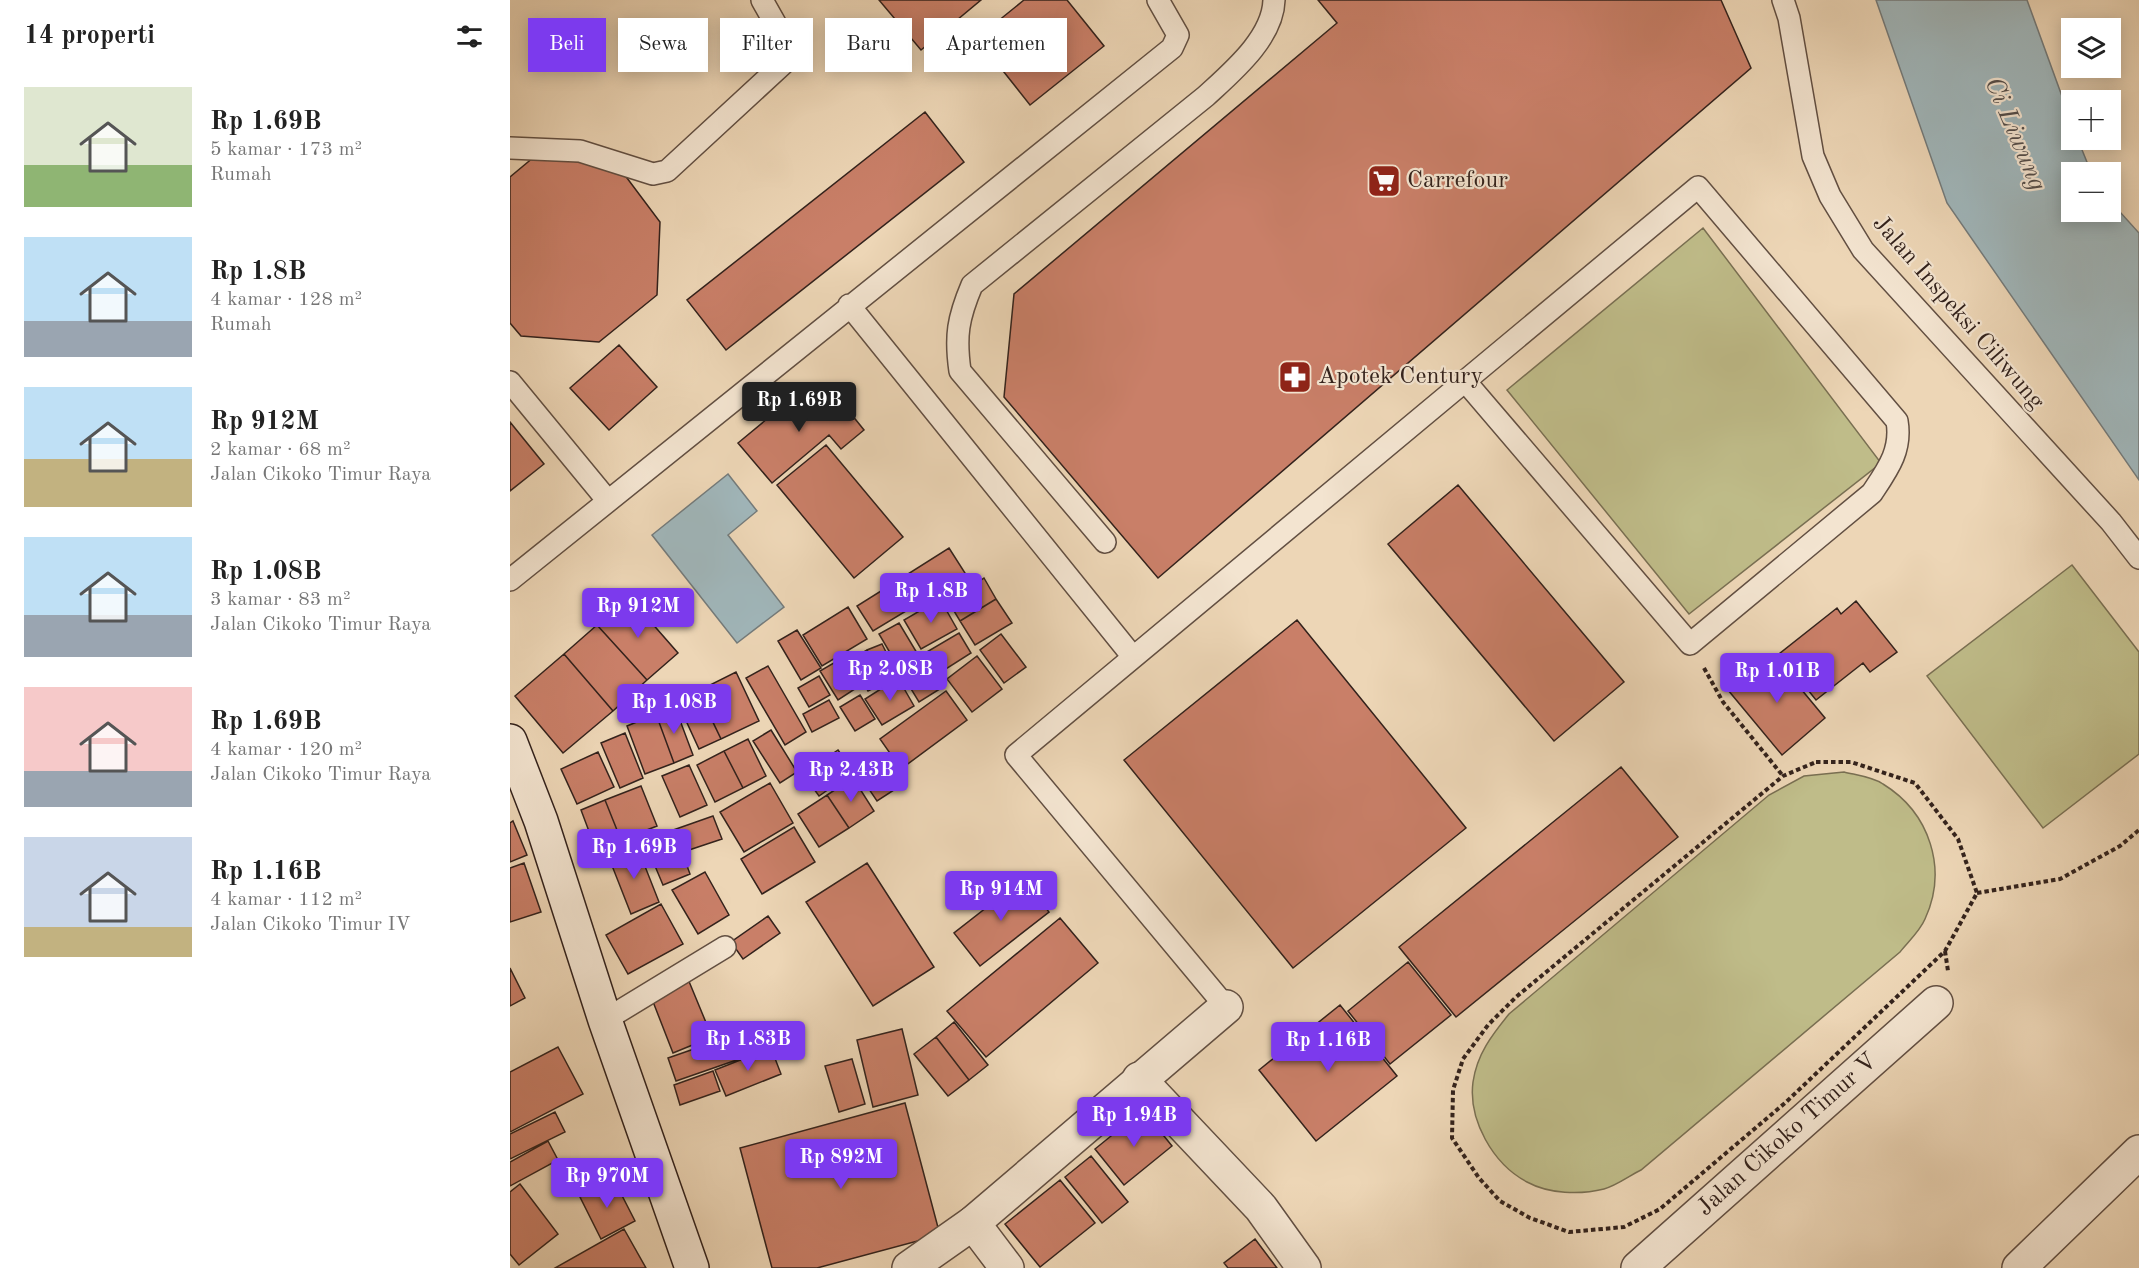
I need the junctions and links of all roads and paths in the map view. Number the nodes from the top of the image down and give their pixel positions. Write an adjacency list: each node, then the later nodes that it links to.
1 (762, 0): 5 (lane)
2 (1158, 0): 6 (lane)
3 (1274, 0): 10 (lane)
4 (1783, 0): 11 (lane, Jalan Inspeksi Ciliwung)
5 (510, 148)
6 (849, 305): 9 (lane); 14 (lane)
7 (1465, 381): 13 (lane); 13 (lane); 14 (lane)
8 (510, 382): 9 (lane)
9 (608, 501): 12 (lane)
10 (1105, 542)
11 (2139, 558)
12 (510, 580)
13 (1690, 644): 16 (path)
14 (1133, 657): 21 (lane)
15 (510, 741): 22 (street)
16 (1783, 776): 18 (path); 18 (path)
17 (2139, 830): 18 (path)
18 (1977, 893)
19 (725, 947): 22 (lane)
20 (1936, 1003): 30 (street, Jalan Cikoko Timur V)
21 (1226, 1007): 23 (street)
22 (605, 1020): 26 (street)
23 (1139, 1078): 25 (street); 29 (street)
24 (2139, 1152): 31 (street)
25 (973, 1223): 27 (street); 28 (street)
26 (692, 1268)
27 (909, 1268)
28 (1007, 1268)
29 (1304, 1268)
30 (1638, 1268)
31 (2019, 1268)

